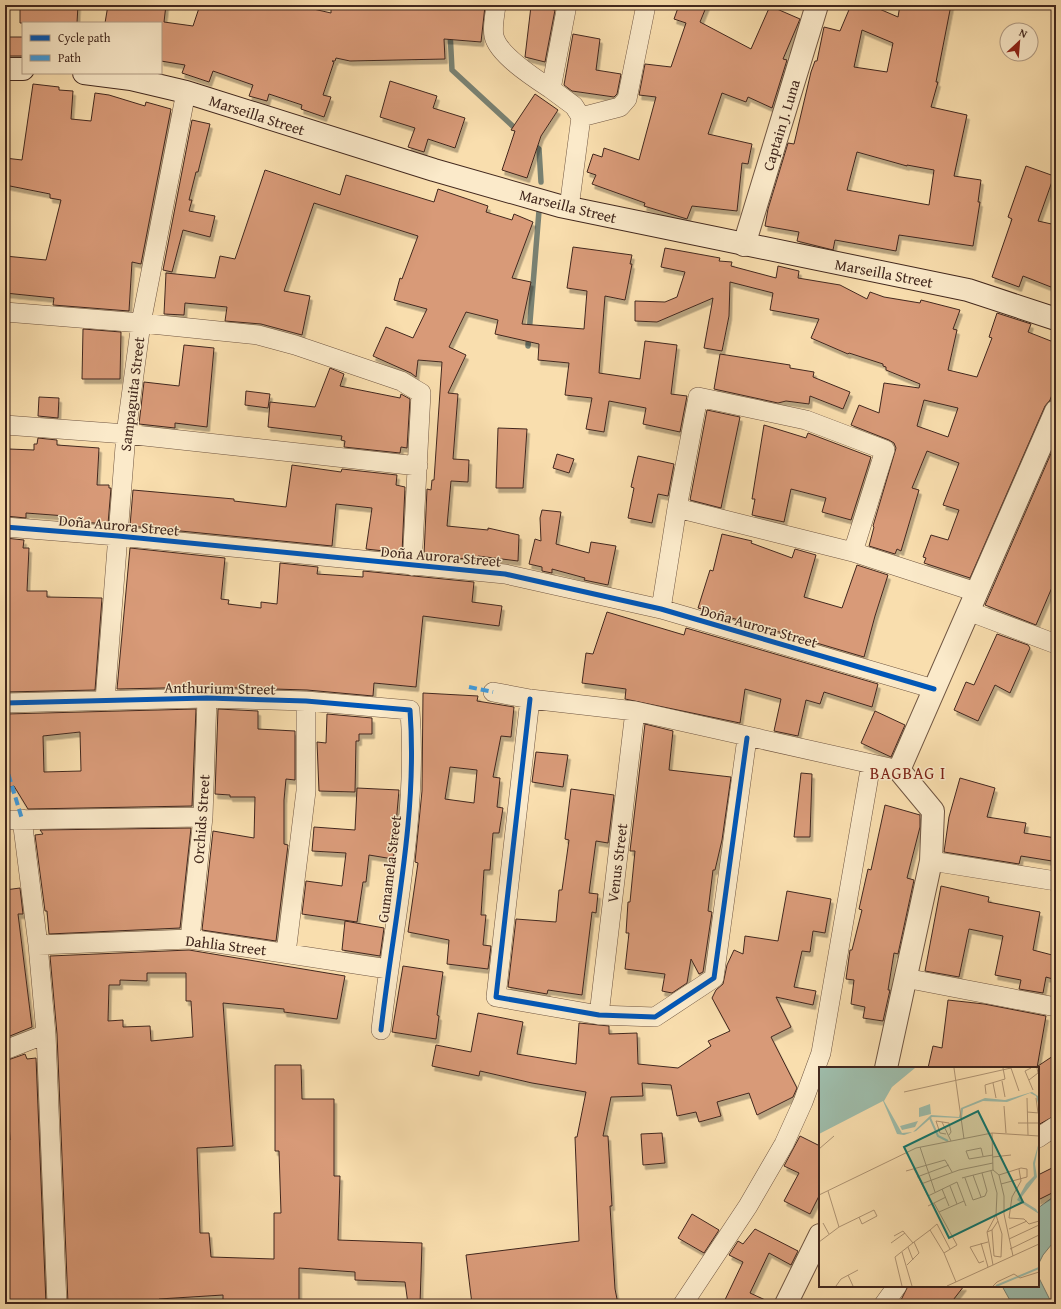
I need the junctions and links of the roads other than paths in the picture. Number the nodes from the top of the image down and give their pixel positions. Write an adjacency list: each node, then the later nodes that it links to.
1 (496, 5): 8 (street)
2 (567, 5): 8 (street)
3 (646, 5): 10 (street)
4 (816, 5): 12 (main road, Captain J. Luna)
5 (5, 69): 6 (main road)
6 (22, 69)
7 (92, 74): 9 (main road, Marseilla Street)
8 (551, 89): 10 (street)
9 (186, 92): 11 (main road, Marseilla Street); 15 (street, Sampaguita Street)
10 (581, 117): 11 (street)
11 (569, 208): 12 (main road, Marseilla Street)
12 (744, 244): 14 (main road, Marseilla Street)
13 (5, 312): 15 (street)
14 (1056, 319)
15 (141, 323): 18 (street, Sampaguita Street); 19 (street)
16 (1056, 411): 25 (main road)
17 (5, 425): 18 (street)
18 (126, 434): 19 (street); 22 (street, Sampaguita Street)
19 (418, 466): 24 (street)
20 (677, 508): 23 (street); 23 (street); 26 (street)
21 (5, 527): 22 (street, Doña Aurora Street)
22 (118, 536): 24 (street, Doña Aurora Street); 31 (street, Sampaguita Street)
23 (853, 552): 25 (street)
24 (412, 566): 26 (street, Doña Aurora Street)
25 (972, 602): 27 (street); 28 (main road)
26 (661, 609): 28 (street, Doña Aurora Street)
27 (1056, 644)
28 (934, 689): 39 (main road)
29 (493, 692): 32 (street)
30 (207, 698): 31 (street, Anthurium Street); 33 (street, Anthurium Street); 40 (street, Orchids Street)
31 (105, 700): 34 (street, Anthurium Street)
32 (530, 700): 36 (street); 50 (street)
33 (306, 701): 35 (street, Anthurium Street); 46 (street)
34 (5, 703)
35 (410, 710): 47 (street, Gumamela Street)
36 (635, 711): 37 (street); 50 (street, Venus Street)
37 (747, 738): 38 (street); 50 (street)
38 (872, 764): 39 (street); 60 (street)
39 (899, 770): 42 (main road)
40 (203, 817): 41 (street); 44 (street, Orchids Street)
41 (13, 820): 45 (street)
42 (931, 861): 43 (street); 48 (main road)
43 (1056, 881)
44 (190, 939): 45 (street, Dahlia Street); 46 (street, Dahlia Street)
45 (38, 945): 52 (street)
46 (286, 953): 47 (street, Dahlia Street)
47 (388, 969): 51 (street, Gumamela Street)
48 (905, 978): 49 (street); 54 (main road)
49 (1056, 1007)
50 (598, 1014)
51 (381, 1030)
52 (46, 1034): 53 (street); 59 (street)
53 (5, 1050)
54 (886, 1067)
55 (1056, 1126): 56 (street)
56 (1039, 1137)
57 (819, 1237): 61 (main road)
58 (896, 1287): 62 (street)
59 (57, 1304)
60 (683, 1304)
61 (786, 1304)
62 (884, 1304)

